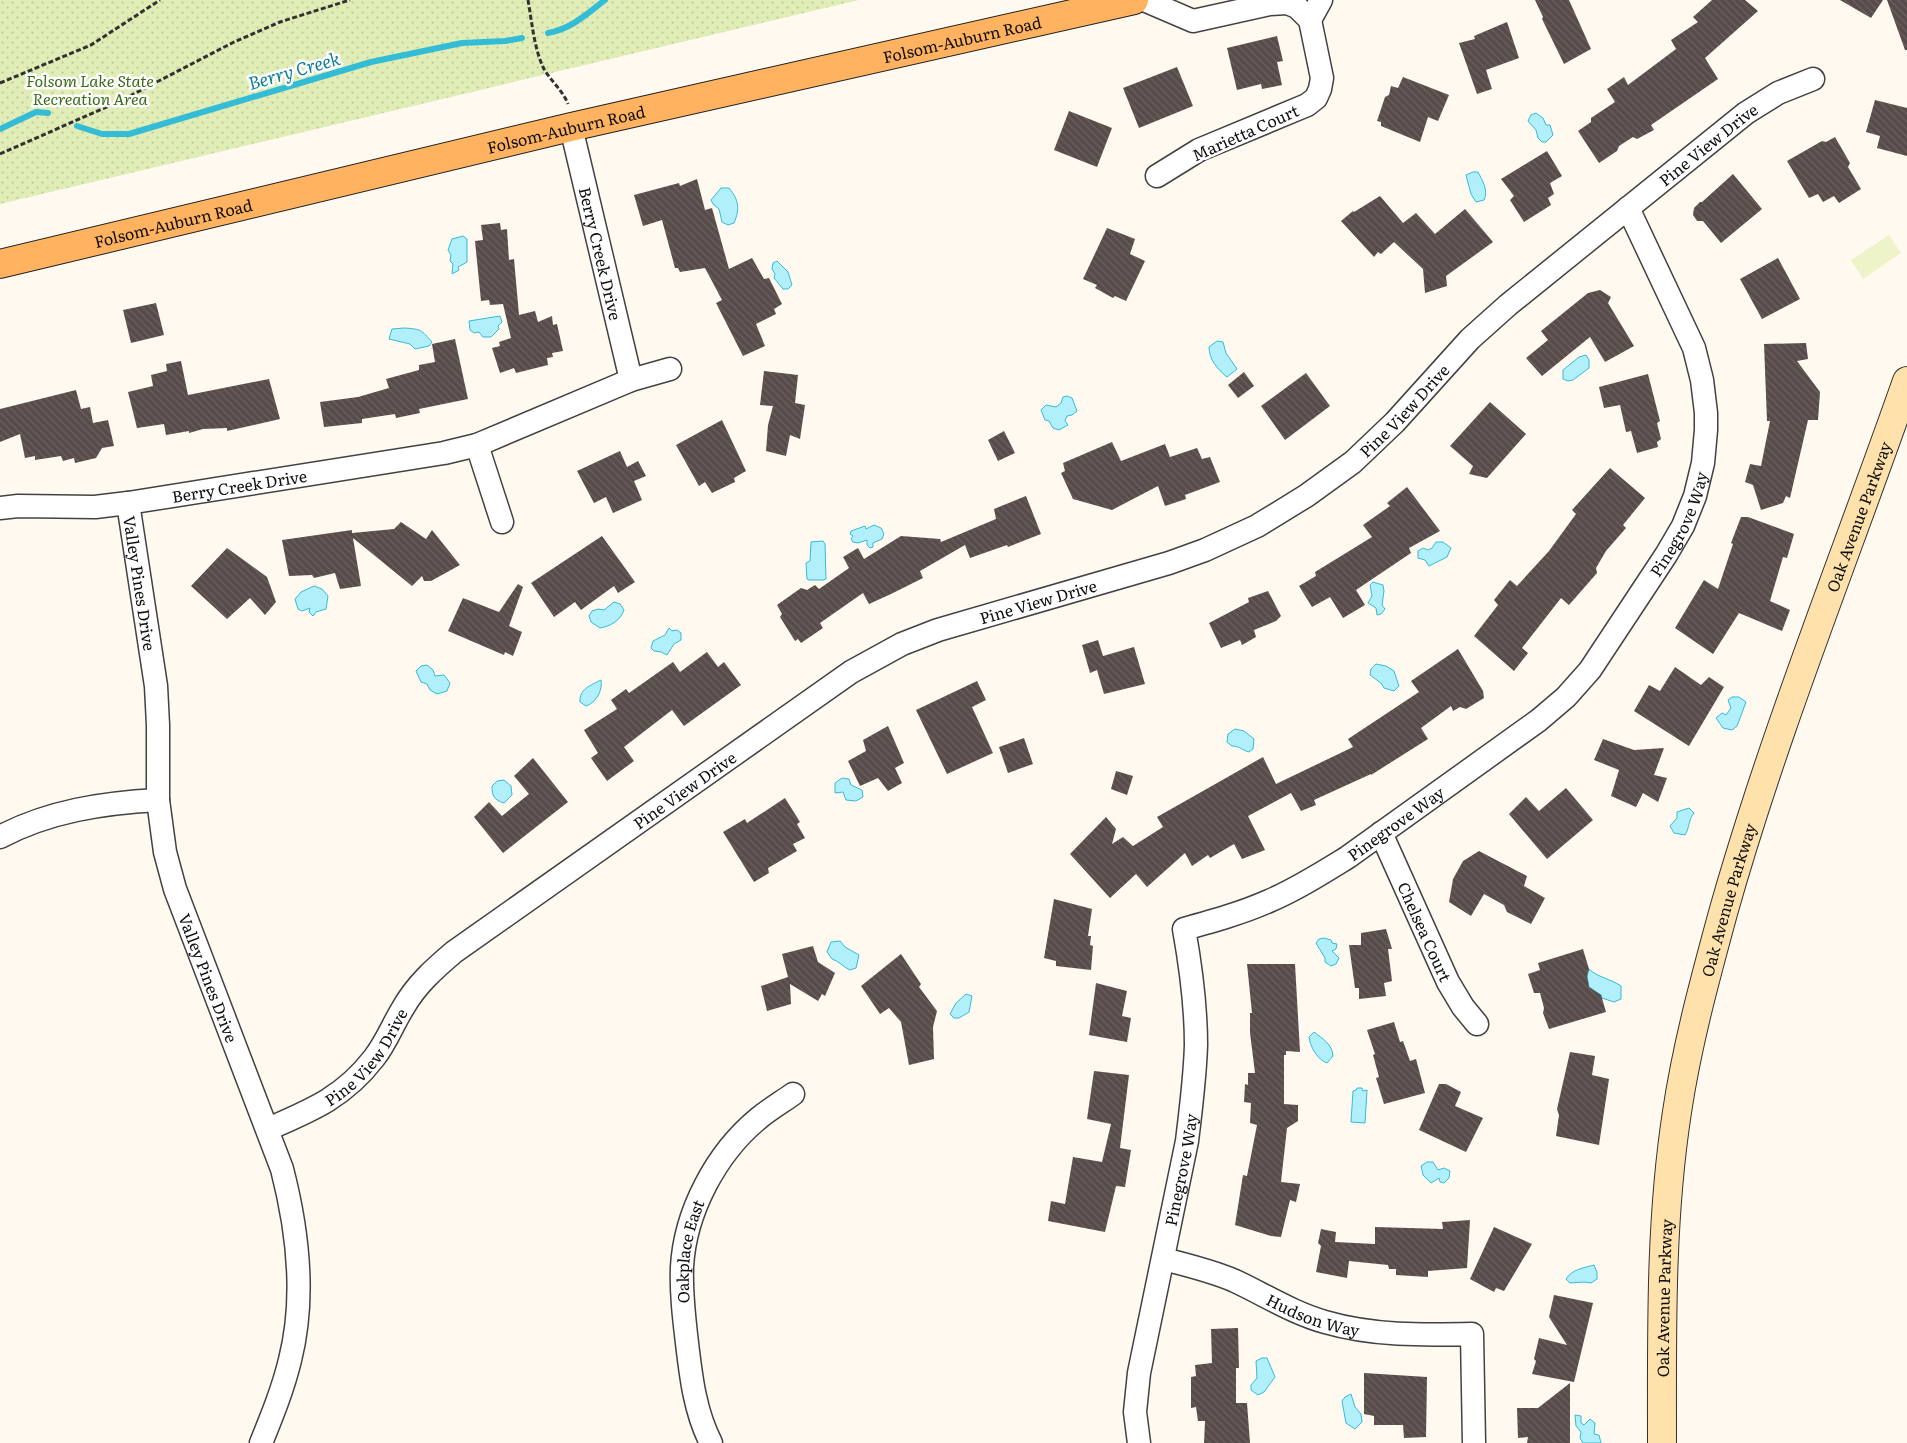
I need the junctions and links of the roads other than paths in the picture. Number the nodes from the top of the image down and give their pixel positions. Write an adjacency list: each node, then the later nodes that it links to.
1 (1134, 0): 6 (main road, Folsom-Auburn Road)
2 (1144, 0): 4 (street)
3 (1321, 0): 4 (street)
4 (1310, 20): 7 (street, Marietta Court)
5 (1813, 79): 8 (street, Pine View Drive)
6 (571, 127): 9 (main road, Folsom-Auburn Road); 11 (street, Berry Creek Drive)
7 (1157, 176)
8 (1628, 208): 18 (street, Pinegrove Way); 22 (street, Pine View Drive)
9 (0, 264)
10 (670, 369): 11 (street, Berry Creek Drive)
11 (631, 380): 13 (street, Berry Creek Drive)
12 (1907, 381): 28 (main road, Oak Avenue Parkway)
13 (477, 444): 14 (street, Berry Creek Drive); 16 (street)
14 (128, 503): 15 (street, Berry Creek Drive); 17 (street, Valley Pines Drive)
15 (0, 508)
16 (502, 522)
17 (158, 800): 19 (street); 22 (street, Valley Pines Drive)
18 (1381, 833): 20 (street, Chelsea Court); 23 (street, Pinegrove Way)
19 (0, 837)
20 (1477, 1024)
21 (794, 1094): 25 (street, Oakplace East)
22 (268, 1129): 24 (street, Valley Pines Drive)
23 (1163, 1259): 26 (street, Pinegrove Way); 27 (street, Hudson Way)
24 (261, 1443)
25 (711, 1443)
26 (1139, 1443)
27 (1474, 1443)
28 (1662, 1443)

